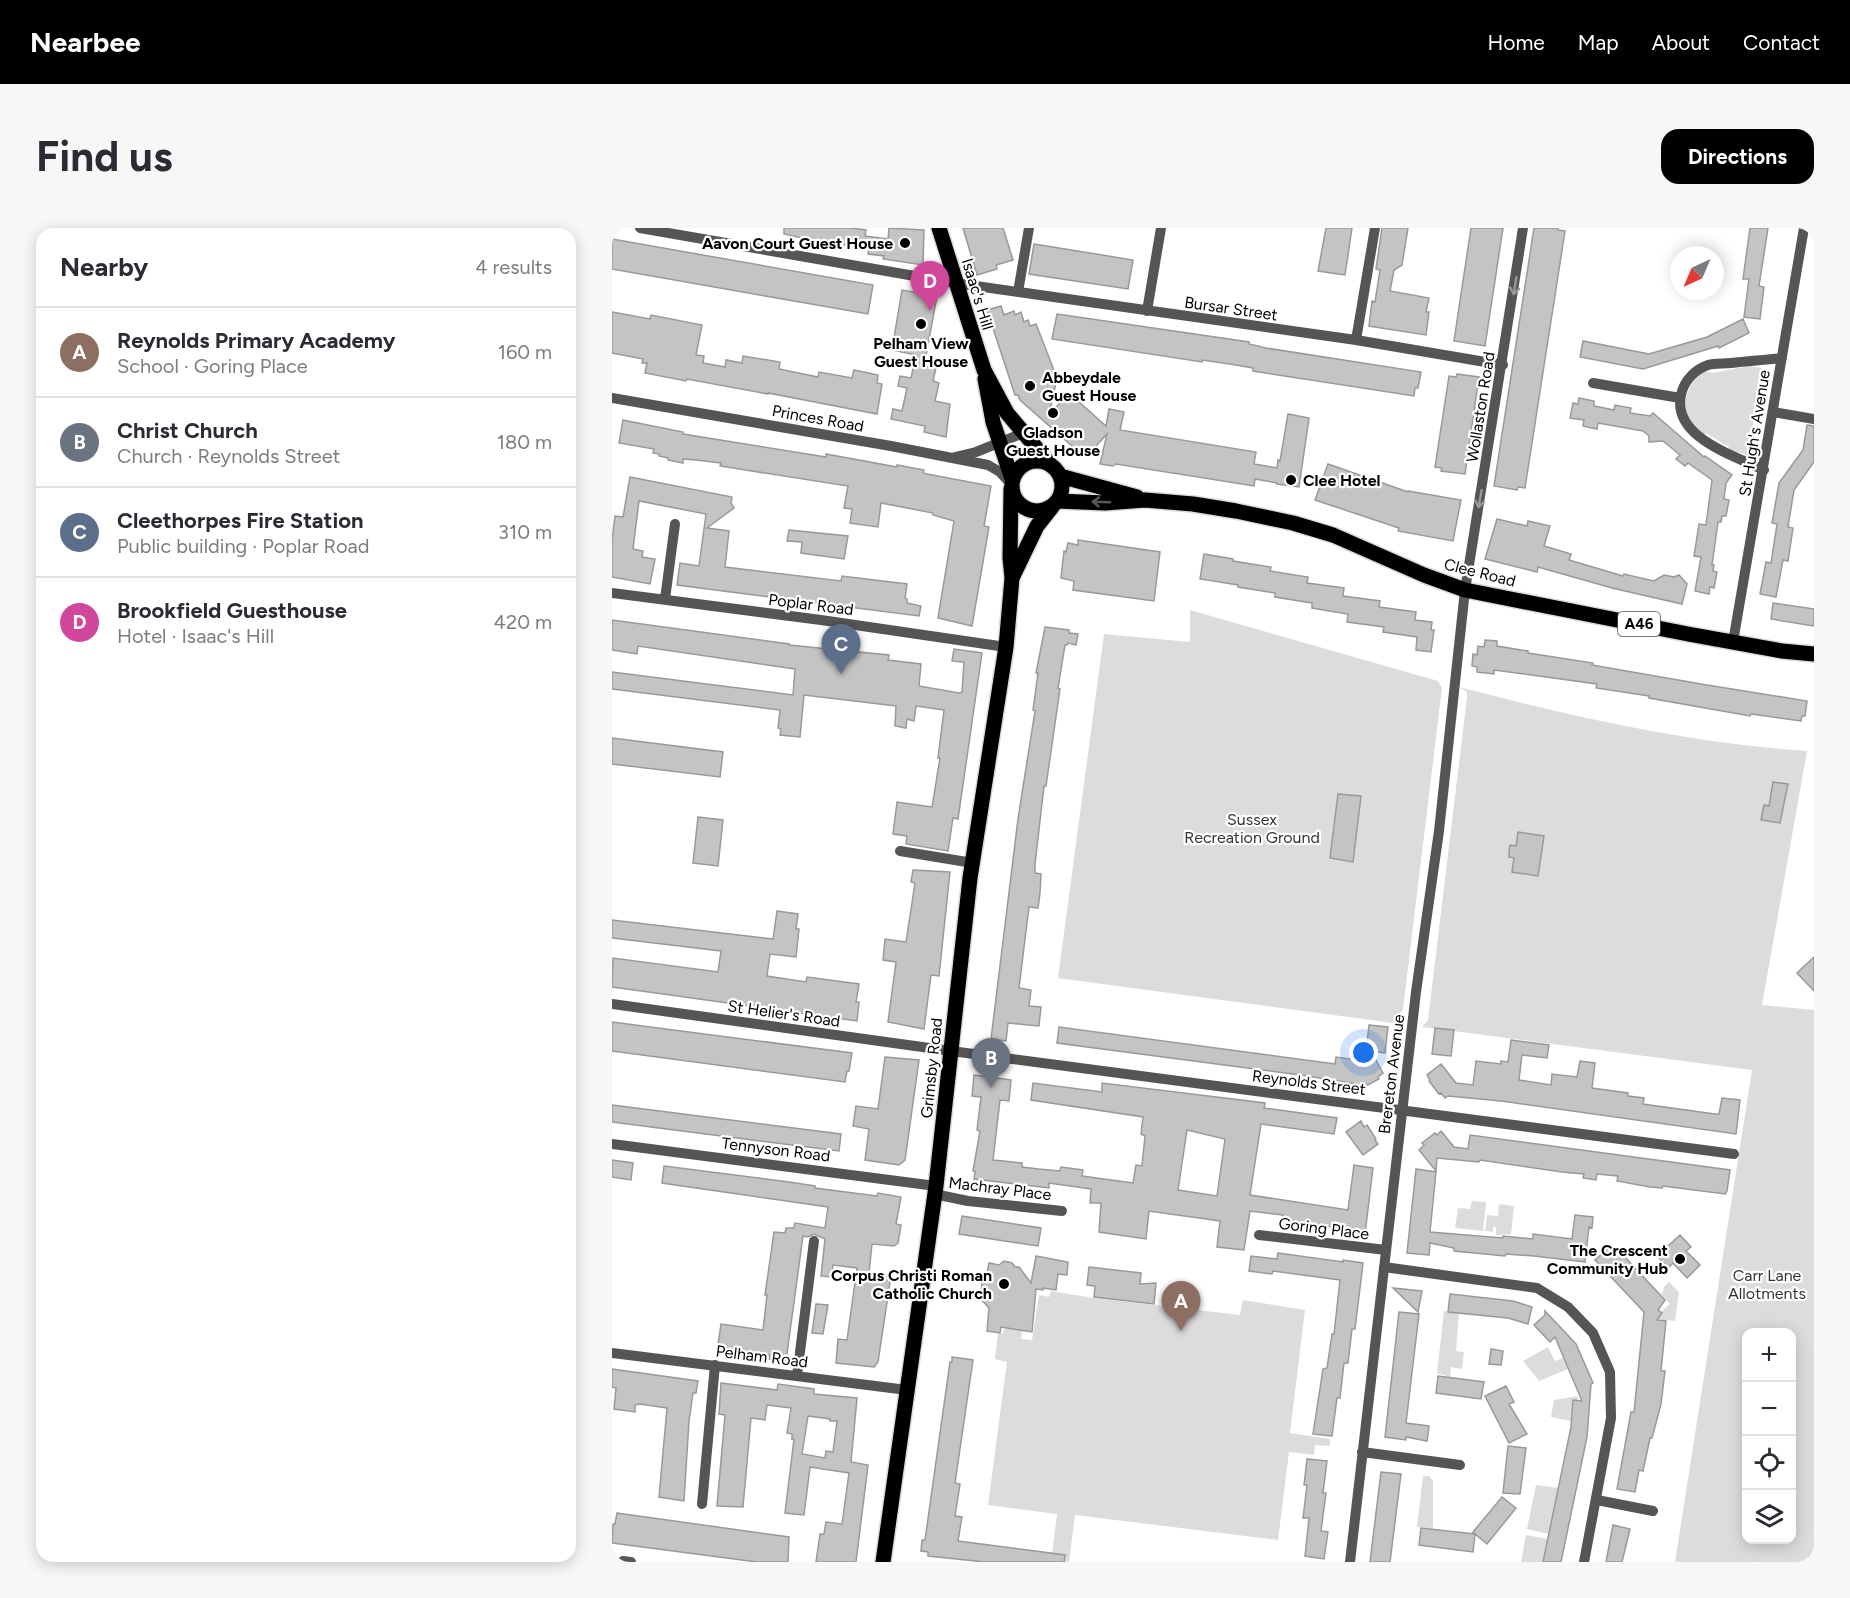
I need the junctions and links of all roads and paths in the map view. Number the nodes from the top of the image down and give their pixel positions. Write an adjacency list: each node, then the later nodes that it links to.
1 (640, 228): 8 (street, Bursar Street)
2 (939, 228): 9 (main road, Isaac's Hill)
3 (1029, 228): 10 (street)
4 (1161, 228): 11 (street)
5 (1375, 228): 12 (street)
6 (1523, 228): 14 (street, Wollaston Road, one-way to 14)
7 (1804, 228): 13 (street, St Hugh's Avenue)
8 (691, 232): 9 (street, Bursar Street)
9 (955, 283): 10 (street, Bursar Street); 15 (main road, Isaac's Hill)
10 (1018, 292): 11 (street, Bursar Street)
11 (1148, 311): 12 (street, Bursar Street)
12 (1356, 340): 14 (street, Bursar Street)
13 (1782, 358): 18 (street); 19 (street, St Hugh's Avenue)
14 (1503, 365): 32 (street, Wollaston Road, one-way to 32)
15 (984, 370): 21 (main road, Isaac's Hill); 22 (main road, Isaac's Hill)
16 (1593, 383): 18 (street)
17 (612, 398): 23 (street, Princes Road)
18 (1680, 398): 25 (street)
19 (1773, 412): 20 (street); 25 (street, St Hugh's Avenue)
20 (1814, 419)
21 (1023, 433): 22 (street); 24 (main road, Isaac's Hill)
22 (1000, 443): 23 (street); 27 (main road, Isaac's Hill)
23 (952, 458): 27 (street, Princes Road)
24 (1049, 463): 26 (main road); 27 (main road)
25 (1764, 470): 35 (street, St Hugh's Avenue)
26 (1060, 476): 28 (main road, Clee Road / A46); 29 (main road)
27 (1012, 484): 29 (main road, A46); 31 (main road, Grimsby Road)
28 (1145, 500): 29 (main road, Clee Road / A46, one-way to 29); 32 (main road, Clee Road / A46)
29 (1054, 504): 31 (main road, Grimsby Road)
30 (675, 524): 34 (street)
31 (1012, 578): 36 (main road, Grimsby Road)
32 (1465, 590): 35 (main road, Clee Road / A46); 42 (street, Brereton Avenue)
33 (612, 593): 34 (street, Poplar Road)
34 (665, 600): 36 (street, Poplar Road)
35 (1733, 642): 37 (main road, Clee Road / A46)
36 (1006, 647): 39 (main road, Grimsby Road)
37 (1814, 654)
38 (900, 851): 39 (street)
39 (973, 862): 41 (main road, Grimsby Road)
40 (612, 1004): 41 (street, St Helier's Road)
41 (951, 1051): 42 (street, Reynolds Street); 45 (main road, Grimsby Road)
42 (1402, 1109): 44 (street, Reynolds Street); 49 (street, Brereton Avenue)
43 (612, 1144): 45 (street, Tennyson Road)
44 (1734, 1154)
45 (935, 1190): 46 (street, Machray Place); 54 (main road, Grimsby Road)
46 (1062, 1211)
47 (1259, 1235): 49 (street, Goring Place)
48 (814, 1241): 53 (street)
49 (1386, 1250): 50 (street, Brereton Avenue)
50 (1384, 1267): 55 (street, Brereton Avenue); 57 (street)
51 (612, 1353): 52 (street, Pelham Road)
52 (715, 1365): 53 (street, Pelham Road); 58 (street)
53 (797, 1376): 54 (street, Pelham Road)
54 (907, 1390): 60 (main road, Grimsby Road)
55 (1362, 1452): 56 (street); 61 (street, Brereton Avenue)
56 (1460, 1464)
57 (1596, 1500): 59 (street); 62 (street)
58 (702, 1503)
59 (1653, 1511)
60 (883, 1562)
61 (1350, 1562)
62 (1584, 1562)

